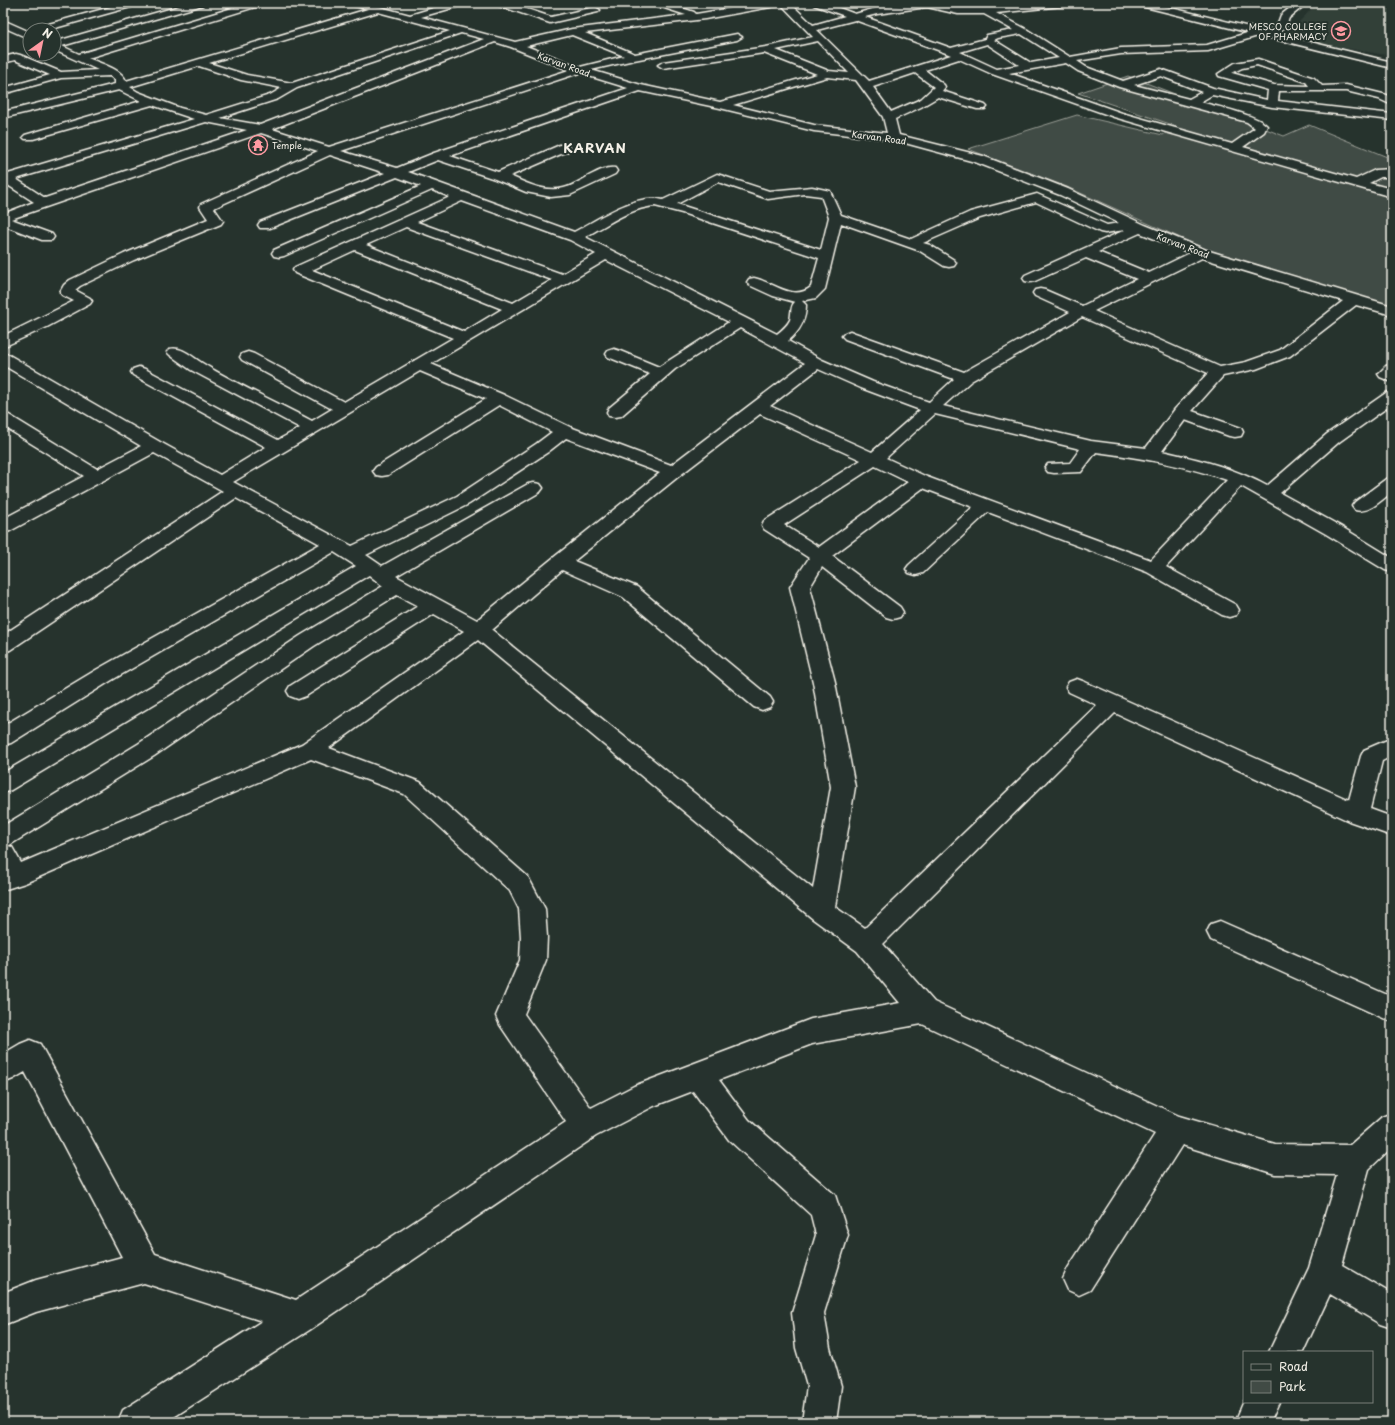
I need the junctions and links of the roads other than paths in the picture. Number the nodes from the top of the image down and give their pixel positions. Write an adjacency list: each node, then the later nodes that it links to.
1 (135, 3): 24 (street)
2 (200, 3): 36 (street)
3 (259, 3): 41 (street)
4 (354, 3): 16 (street, Karvan Road)
5 (460, 3): 21 (street)
6 (500, 3): 17 (street)
7 (658, 3): 20 (street)
8 (776, 3): 20 (street)
9 (785, 3): 25 (street)
10 (816, 3): 22 (street)
11 (925, 3): 18 (street); 22 (street)
12 (949, 3): 18 (street)
13 (1062, 3): 19 (street)
14 (1140, 3): 31 (street)
15 (1302, 3): 31 (street)
16 (379, 9): 21 (street, Karvan Road); 45 (street)
17 (595, 10)
18 (958, 11): 19 (street)
19 (986, 11): 28 (street)
20 (701, 16): 29 (street); 34 (street)
21 (411, 17): 27 (street, Karvan Road)
22 (854, 17): 25 (street); 40 (street)
23 (3, 23): 26 (street)
24 (62, 23)
25 (810, 29): 32 (street)
26 (8, 30): 30 (street)
27 (461, 30): 33 (street, Karvan Road); 62 (street)
28 (1023, 31): 35 (street); 44 (street)
29 (572, 32): 37 (street); 42 (street)
30 (22, 33)
31 (1257, 33): 44 (street); 46 (street)
32 (820, 38): 39 (street); 57 (street)
33 (494, 39): 37 (street, Karvan Road); 79 (street)
34 (744, 40): 39 (street); 42 (street)
35 (989, 41): 40 (street); 47 (street)
36 (62, 43)
37 (515, 45): 50 (street, Karvan Road)
38 (62, 49): 41 (street)
39 (764, 50): 48 (street); 54 (street)
40 (954, 54): 49 (street); 52 (street)
41 (80, 57): 53 (street)
42 (634, 57): 50 (street)
43 (3, 60): 55 (street)
44 (1068, 60): 47 (street); 59 (street)
45 (198, 62): 61 (street); 62 (street)
46 (1392, 65)
47 (1028, 66): 52 (street)
48 (655, 67)
49 (916, 69): 58 (street); 68 (street)
50 (578, 70): 56 (street, Karvan Road); 84 (street)
51 (618, 72): 56 (street)
52 (996, 72): 83 (street)
53 (112, 73): 55 (street); 61 (street)
54 (827, 74): 57 (street); 73 (street)
55 (60, 75): 66 (street)
56 (595, 75): 63 (street, Karvan Road)
57 (859, 77): 58 (street)
58 (867, 85): 76 (street)
59 (1123, 85): 67 (street); 71 (street)
60 (1383, 85): 69 (street)
61 (121, 86): 70 (street); 75 (street)
62 (293, 86): 78 (street)
63 (639, 88): 73 (street, Karvan Road); 85 (street)
64 (1274, 88): 65 (street); 65 (street); 72 (street)
65 (1319, 89): 69 (street)
66 (3, 91)
67 (1210, 91): 71 (street); 72 (street)
68 (937, 93): 74 (street); 76 (street)
69 (1388, 99)
70 (152, 101): 78 (street); 80 (street)
71 (1191, 103): 83 (street)
72 (1272, 104): 77 (street)
73 (720, 105): 81 (street, Karvan Road)
74 (981, 107)
75 (3, 115)
76 (889, 117): 81 (street)
77 (1392, 117)
78 (207, 119): 79 (street); 90 (street)
79 (261, 129): 84 (street); 95 (street)
80 (29, 137)
81 (894, 137): 101 (street, Karvan Road)
82 (564, 148): 89 (street)
83 (1234, 148): 91 (street)
84 (328, 151): 87 (street); 126 (street)
85 (438, 156): 87 (street); 89 (street)
86 (611, 171): 89 (street)
87 (396, 172): 92 (street); 100 (street)
88 (1392, 173): 91 (street)
89 (499, 176)
90 (4, 177): 95 (street)
91 (1358, 183): 93 (street)
92 (431, 186): 94 (street); 106 (street)
93 (1392, 193)
94 (461, 198): 99 (street); 103 (street)
95 (44, 203): 98 (street)
96 (666, 204): 97 (street); 103 (street); 110 (street)
97 (836, 217): 104 (street); 110 (street)
98 (3, 220): 102 (street)
99 (404, 222): 105 (street); 114 (street)
100 (265, 225)
101 (1136, 226): 104 (street); 107 (street); 108 (street, Karvan Road)
102 (47, 237)
103 (575, 237): 109 (street)
104 (912, 242): 111 (street)
105 (354, 245): 119 (street); 124 (street)
106 (279, 253)
107 (1087, 253): 112 (street); 113 (street)
108 (1201, 253): 113 (street); 117 (street, Karvan Road)
109 (606, 254): 114 (street); 122 (street)
110 (825, 256): 115 (street)
111 (949, 263)
112 (1030, 278)
113 (1150, 278): 121 (street)
114 (563, 279): 119 (street)
115 (754, 282)
116 (1040, 293): 121 (street)
117 (1354, 299): 120 (street, Karvan Road); 135 (street)
118 (799, 305): 125 (street)
119 (513, 308): 124 (street)
120 (1392, 311)
121 (1081, 312): 135 (street); 138 (street)
122 (739, 322): 125 (street); 136 (street)
123 (850, 336): 138 (street)
124 (464, 337): 132 (street)
125 (778, 341): 131 (street)
126 (3, 342)
127 (175, 352): 147 (street)
128 (614, 354): 136 (street)
129 (248, 357): 142 (street)
130 (7, 363): 150 (street)
131 (816, 363): 141 (street); 143 (street)
132 (420, 365): 140 (street); 142 (street)
133 (1392, 369): 137 (street)
134 (139, 372): 152 (street)
135 (1218, 372): 145 (street)
136 (661, 373): 144 (street)
137 (1392, 377)
138 (965, 378): 143 (street)
139 (1392, 396): 164 (street)
140 (498, 398): 148 (street); 156 (street)
141 (758, 407): 154 (street); 157 (street)
142 (343, 408): 147 (street)
143 (931, 408): 151 (street); 154 (street)
144 (615, 412)
145 (1181, 413): 149 (street); 153 (street)
146 (3, 419): 158 (street)
147 (312, 427): 152 (street)
148 (564, 431): 157 (street); 168 (street)
149 (1235, 432)
150 (154, 446): 158 (street); 162 (street)
151 (1091, 446): 153 (street); 155 (street)
152 (278, 447): 162 (street)
153 (1151, 454): 159 (street)
154 (874, 459): 160 (street); 169 (street)
155 (1054, 468)
156 (382, 471)
157 (673, 472): 170 (street)
158 (97, 477): 167 (street)
159 (1239, 478): 164 (street); 172 (street)
160 (921, 481): 165 (street); 169 (street)
161 (1392, 483): 166 (street)
162 (228, 486): 168 (street); 179 (street)
163 (534, 488): 174 (street)
164 (1268, 494): 171 (street)
165 (986, 504): 172 (street); 173 (street)
166 (1361, 506)
167 (3, 527)
168 (343, 549): 174 (street); 184 (street)
169 (820, 556): 177 (street); 193 (street)
170 (560, 562): 178 (street); 182 (street)
171 (1392, 566)
172 (1154, 568): 176 (street)
173 (916, 569)
174 (383, 575): 175 (street); 187 (street); 190 (street)
175 (434, 606): 178 (street); 181 (street)
176 (1229, 610)
177 (893, 612)
178 (479, 630): 186 (street); 193 (street)
179 (3, 645)
180 (1077, 687): 183 (street)
181 (298, 691)
182 (762, 702)
183 (1112, 703): 188 (street); 195 (street)
184 (3, 737)
185 (1392, 746): 188 (street)
186 (310, 750): 192 (street); 200 (street)
187 (3, 784)
188 (1357, 814): 189 (street)
189 (1392, 827)
190 (3, 838)
191 (3, 854): 192 (street)
192 (9, 878)
193 (822, 911): 195 (street)
194 (1220, 932): 196 (street)
195 (866, 943): 197 (street)
196 (1392, 1010)
197 (924, 1011): 199 (street); 202 (street)
198 (3, 1070): 204 (street)
199 (698, 1075): 200 (street); 213 (street)
200 (586, 1126): 209 (street)
201 (1392, 1127): 203 (street)
202 (1175, 1129): 203 (street); 206 (street)
203 (1356, 1160): 205 (street)
204 (144, 1267): 207 (street); 209 (street)
205 (1324, 1272): 208 (street); 210 (street)
206 (1078, 1279)
207 (3, 1309)
208 (1392, 1312)
209 (299, 1317): 212 (street)
210 (1286, 1351)
211 (1262, 1403): 214 (street)
212 (135, 1422)
213 (820, 1422)
214 (1252, 1422)

